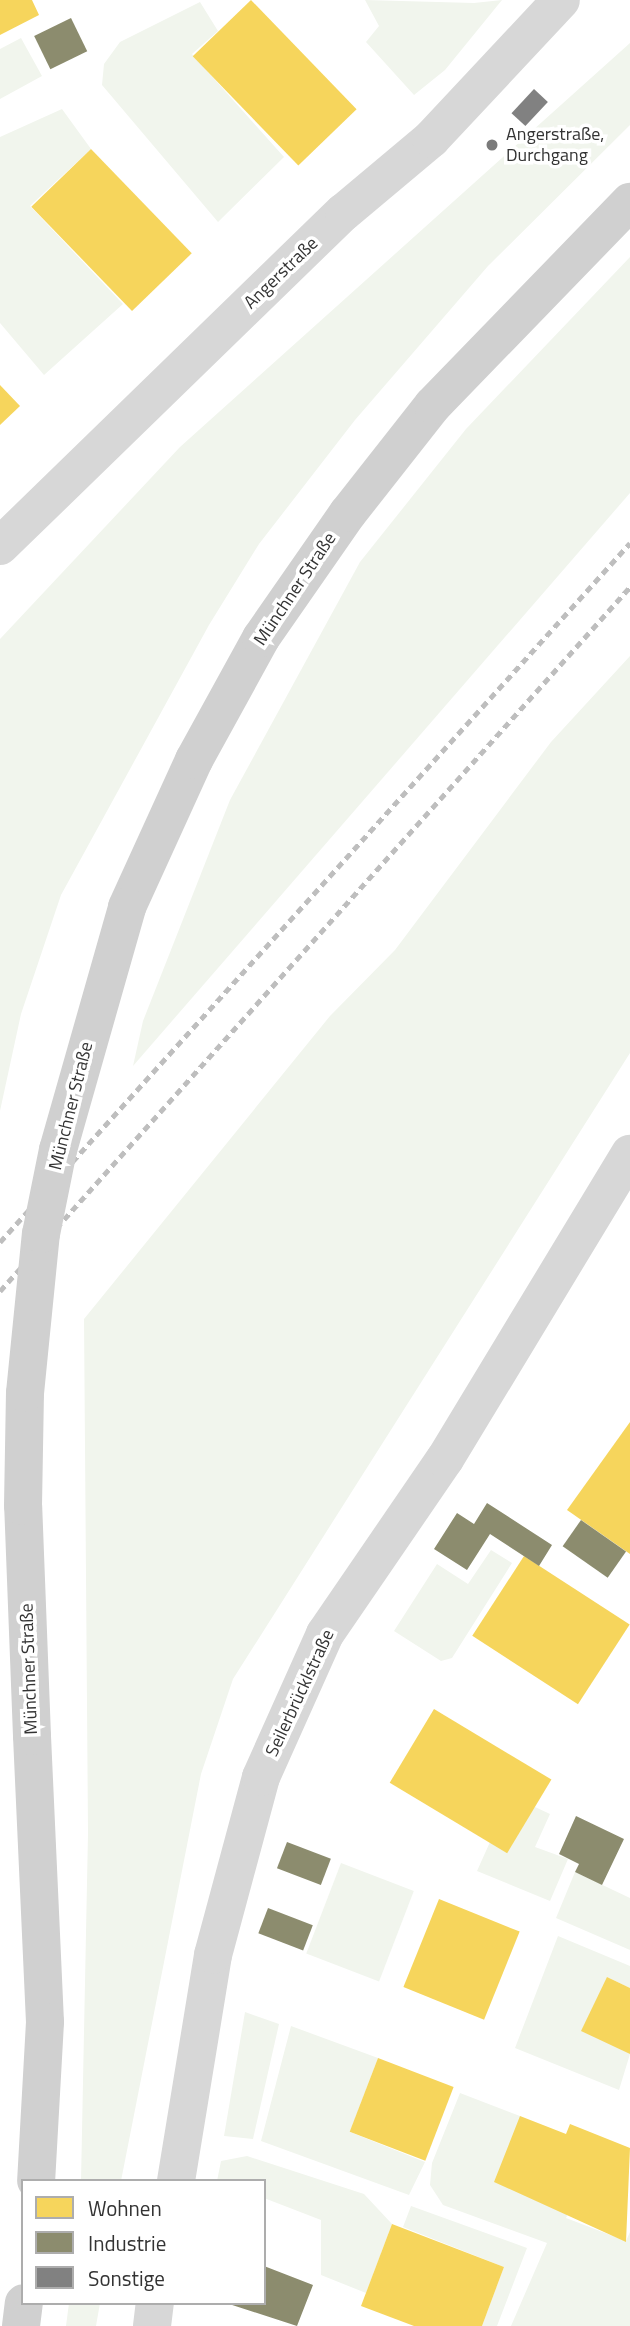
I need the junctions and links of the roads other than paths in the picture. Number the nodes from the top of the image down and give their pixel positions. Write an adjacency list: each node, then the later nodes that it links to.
1 (561, 0): 3 (street, Angerstraße)
2 (630, 202): 5 (main road, Münchner Straße, bridge)
3 (0, 546)
4 (630, 1154): 6 (street, Seilerbrücklstraße)
5 (36, 2179)
6 (176, 2179)
7 (24, 2305): 9 (main road)
8 (155, 2305): 10 (street)
9 (21, 2326)
10 (152, 2326)

